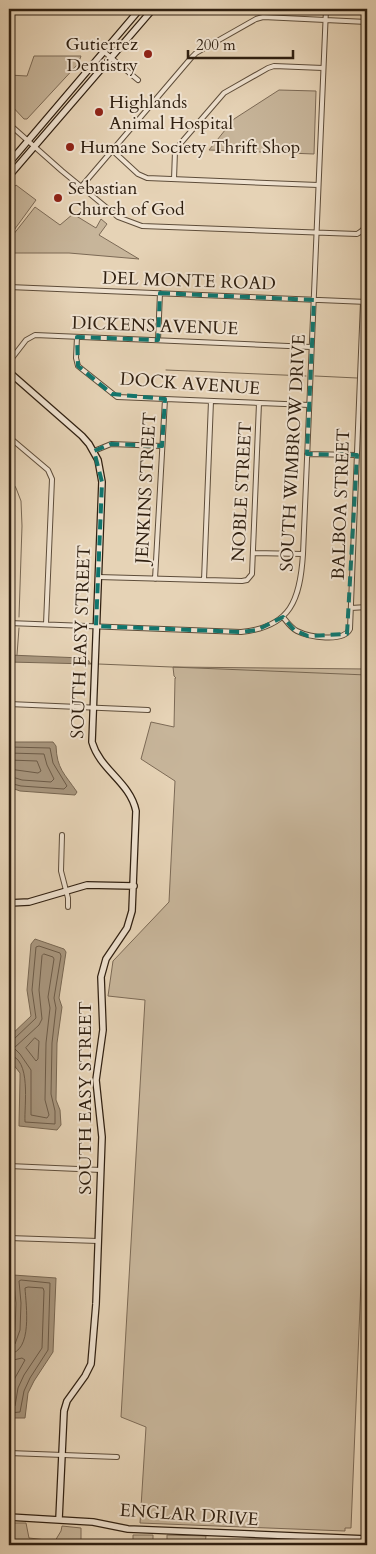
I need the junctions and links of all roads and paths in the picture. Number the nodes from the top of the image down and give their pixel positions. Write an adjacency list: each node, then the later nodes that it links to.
1 (140, 9): 6 (street)
2 (153, 9): 7 (street)
3 (326, 9): 4 (street, SOUTH WIMBROW DRIVE)
4 (325, 20): 5 (street); 8 (street, SOUTH WIMBROW DRIVE); 13 (street)
5 (367, 22)
6 (103, 52): 7 (street); 11 (street)
7 (111, 57): 9 (street); 12 (street)
8 (323, 68): 16 (street); 17 (street, SOUTH WIMBROW DRIVE)
9 (138, 80)
10 (9, 124): 11 (street)
11 (27, 141): 12 (street); 14 (street)
12 (34, 146): 15 (street); 18 (street)
13 (112, 150): 16 (street); 18 (street)
14 (9, 163)
15 (9, 176)
16 (174, 179): 17 (street)
17 (318, 185): 20 (street, SOUTH WIMBROW DRIVE)
18 (81, 187): 20 (street)
19 (367, 215): 20 (street)
20 (316, 232): 23 (street, SOUTH WIMBROW DRIVE)
21 (9, 287): 22 (street, DEL MONTE ROAD)
22 (160, 293): 23 (street, DEL MONTE ROAD); 26 (street)
23 (314, 300): 24 (street, DEL MONTE ROAD); 27 (street, SOUTH WIMBROW DRIVE)
24 (365, 302): 38 (street, BALBOA STREET)
25 (78, 337): 26 (street, DICKENS AVENUE); 28 (street, DICKENS AVENUE); 30 (street, DOCK AVENUE)
26 (158, 340): 27 (street, DICKENS AVENUE)
27 (311, 347): 33 (street, SOUTH WIMBROW DRIVE)
28 (9, 362)
29 (9, 372): 36 (street, SOUTH EASY STREET)
30 (165, 399): 31 (street, DOCK AVENUE); 35 (street, JENKINS STREET)
31 (211, 401): 32 (street, DOCK AVENUE); 43 (street)
32 (259, 403): 33 (street, DOCK AVENUE); 39 (street, NOBLE STREET)
33 (309, 405): 37 (street, SOUTH WIMBROW DRIVE)
34 (9, 438): 48 (street)
35 (162, 446): 36 (street); 42 (street, JENKINS STREET)
36 (94, 450): 41 (street, SOUTH EASY STREET)
37 (307, 454): 38 (street); 40 (street, SOUTH WIMBROW DRIVE)
38 (357, 455): 45 (street, BALBOA STREET)
39 (253, 553): 40 (street); 43 (street, NOBLE STREET)
40 (303, 554): 46 (street, SOUTH WIMBROW DRIVE)
41 (98, 577): 42 (street); 49 (street, SOUTH EASY STREET)
42 (155, 579): 43 (street)
43 (204, 580)
44 (367, 607): 45 (street)
45 (351, 608): 46 (street, BALBOA STREET)
46 (283, 617): 49 (street)
47 (9, 623): 48 (street)
48 (46, 624): 49 (street)
49 (96, 626): 51 (street, SOUTH EASY STREET)
50 (9, 704): 51 (street)
51 (92, 707): 52 (street); 54 (street, SOUTH EASY STREET)
52 (148, 710)
53 (62, 835): 55 (street)
54 (134, 886): 55 (street); 59 (street, SOUTH EASY STREET)
55 (66, 890): 56 (street); 57 (street)
56 (9, 903)
57 (68, 906)
58 (9, 1166): 59 (street)
59 (100, 1170): 61 (street, SOUTH EASY STREET)
60 (9, 1238): 61 (street)
61 (98, 1241): 63 (street, SOUTH EASY STREET)
62 (9, 1453): 63 (street)
63 (61, 1455): 64 (street); 66 (street, SOUTH EASY STREET)
64 (118, 1457)
65 (9, 1517): 66 (street, ENGLAR DRIVE)
66 (59, 1519): 67 (street, ENGLAR DRIVE)
67 (367, 1539)

